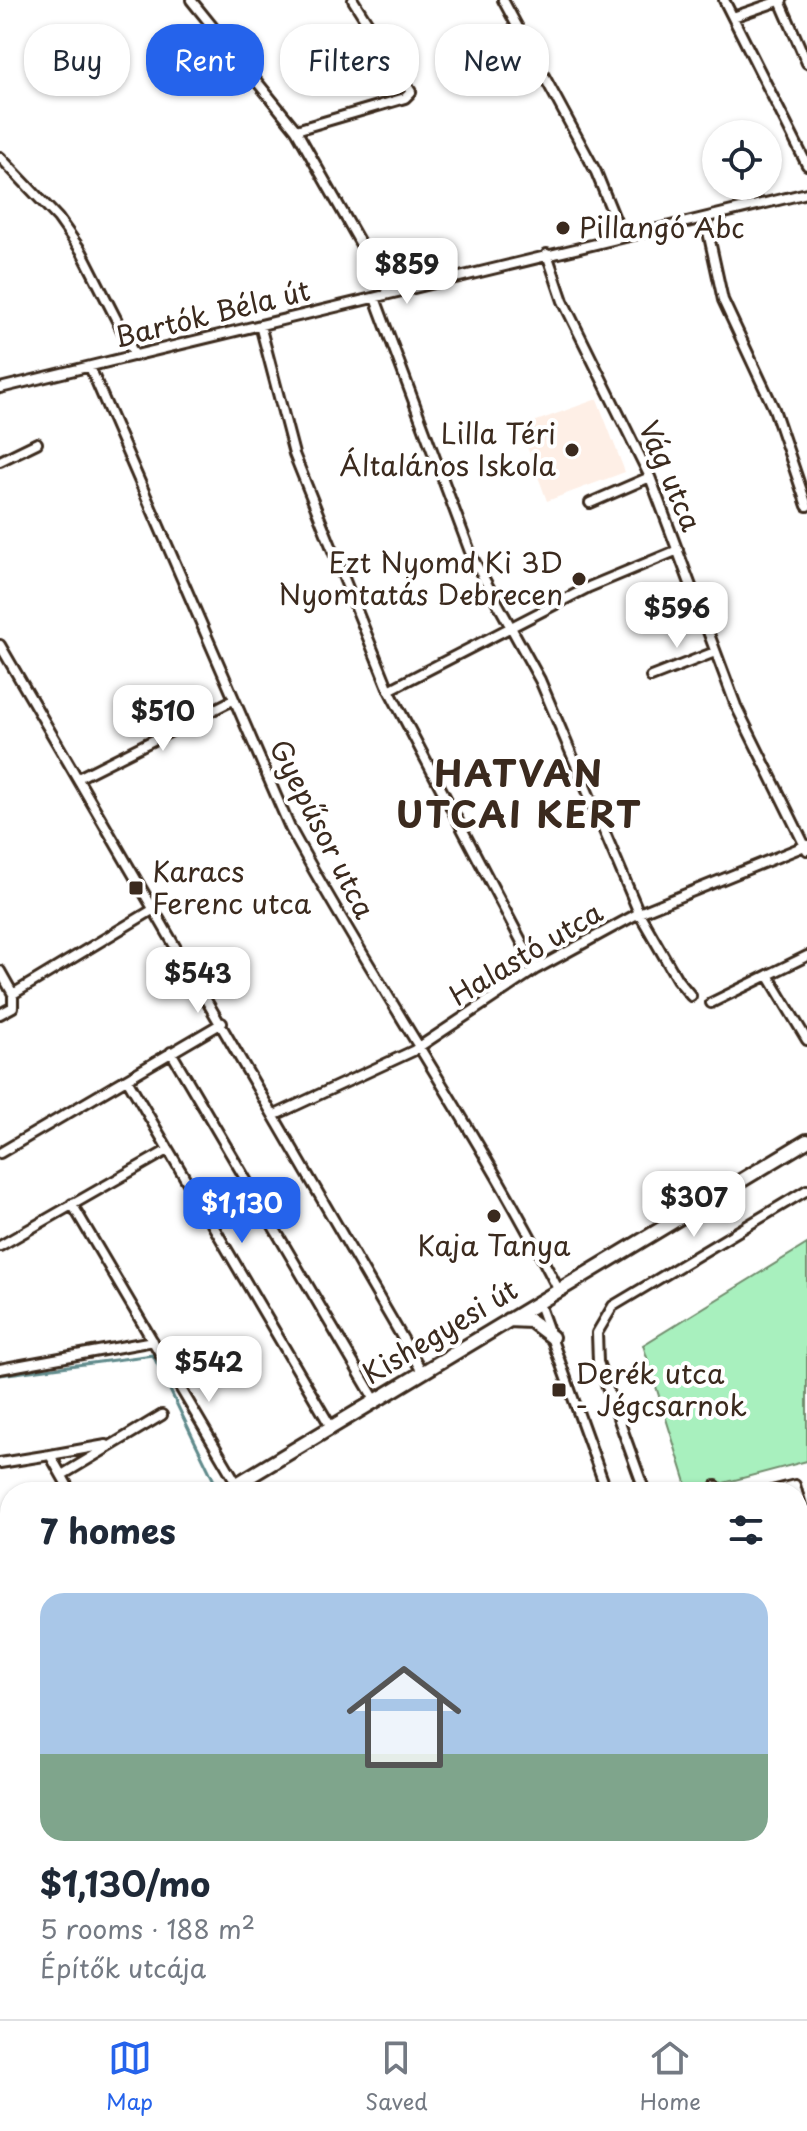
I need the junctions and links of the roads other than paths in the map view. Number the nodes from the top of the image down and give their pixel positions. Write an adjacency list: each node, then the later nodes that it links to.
1 (191, 0): 8 (street)
2 (353, 0): 8 (street)
3 (503, 0): 13 (street)
4 (724, 0): 6 (street)
5 (781, 0): 6 (street); 7 (street)
6 (733, 17): 10 (street)
7 (807, 63)
8 (296, 130): 15 (street)
9 (0, 157): 18 (street)
10 (807, 165)
11 (807, 193): 12 (street, Bartók Béla út)
12 (705, 218): 13 (street, Bartók Béla út); 25 (street)
13 (622, 236): 14 (street, Bartók Béla út)
14 (547, 254): 15 (street, Bartók Béla út); 23 (street, Vág utca)
15 (389, 294): 16 (street, Bartók Béla út)
16 (375, 298): 17 (street, Bartók Béla út); 27 (street)
17 (260, 325): 18 (street, Bartók Béla út); 31 (street)
18 (135, 356): 19 (street, Bartók Béla út)
19 (90, 367): 20 (street, Bartók Béla út); 32 (street, Gyepűsor utca)
20 (0, 388)
21 (37, 443): 22 (street)
22 (0, 461)
23 (650, 477): 24 (street); 26 (street, Vág utca)
24 (590, 503)
25 (807, 506)
26 (678, 550): 27 (street); 29 (street, Vág utca)
27 (512, 626): 31 (street); 36 (street)
28 (0, 645): 33 (street)
29 (715, 652): 30 (street); 34 (street, Vág utca)
30 (651, 677)
31 (389, 690): 38 (street)
32 (233, 700): 33 (street); 47 (street, Gyepűsor utca)
33 (78, 778): 35 (street)
34 (806, 847): 36 (street, Halastó utca)
35 (154, 909): 41 (street); 45 (street)
36 (639, 913): 38 (street, Halastó utca); 42 (street)
37 (807, 956): 40 (street)
38 (536, 969): 47 (street, Halastó utca)
39 (0, 971): 41 (street)
40 (768, 975): 43 (street); 46 (street)
41 (13, 994): 44 (street)
42 (691, 996)
43 (711, 1003)
44 (0, 1014)
45 (222, 1023): 48 (street); 50 (street)
46 (807, 1040)
47 (420, 1045): 50 (street, Halastó utca); 57 (street, Gyepűsor utca)
48 (171, 1052): 49 (street); 64 (street)
49 (127, 1079): 52 (street); 53 (street)
50 (275, 1115): 63 (street)
51 (807, 1141): 57 (street, Kishegyesi út)
52 (168, 1150): 55 (street); 66 (street)
53 (0, 1153)
54 (807, 1190): 77 (street)
55 (72, 1204): 56 (street); 61 (street)
56 (0, 1246)
57 (558, 1289): 58 (street, Kishegyesi út)
58 (538, 1300): 59 (street, Kishegyesi út); 60 (street)
59 (505, 1320): 60 (street); 63 (street, Kishegyesi út)
60 (552, 1337): 76 (street)
61 (153, 1341): 62 (street); 74 (street)
62 (0, 1369)
63 (421, 1370): 64 (street, Kishegyesi út)
64 (375, 1400): 66 (street, Kishegyesi út)
65 (162, 1415): 67 (street)
66 (331, 1427): 75 (street, Kishegyesi út)
67 (111, 1444): 68 (street); 70 (street)
68 (78, 1450): 69 (street); 70 (street)
69 (50, 1455): 71 (street); 72 (street)
70 (82, 1462): 72 (street)
71 (0, 1463)
72 (62, 1475): 73 (street)
73 (66, 1482)
74 (236, 1482)
75 (240, 1482)
76 (603, 1482)
77 (641, 1482)

